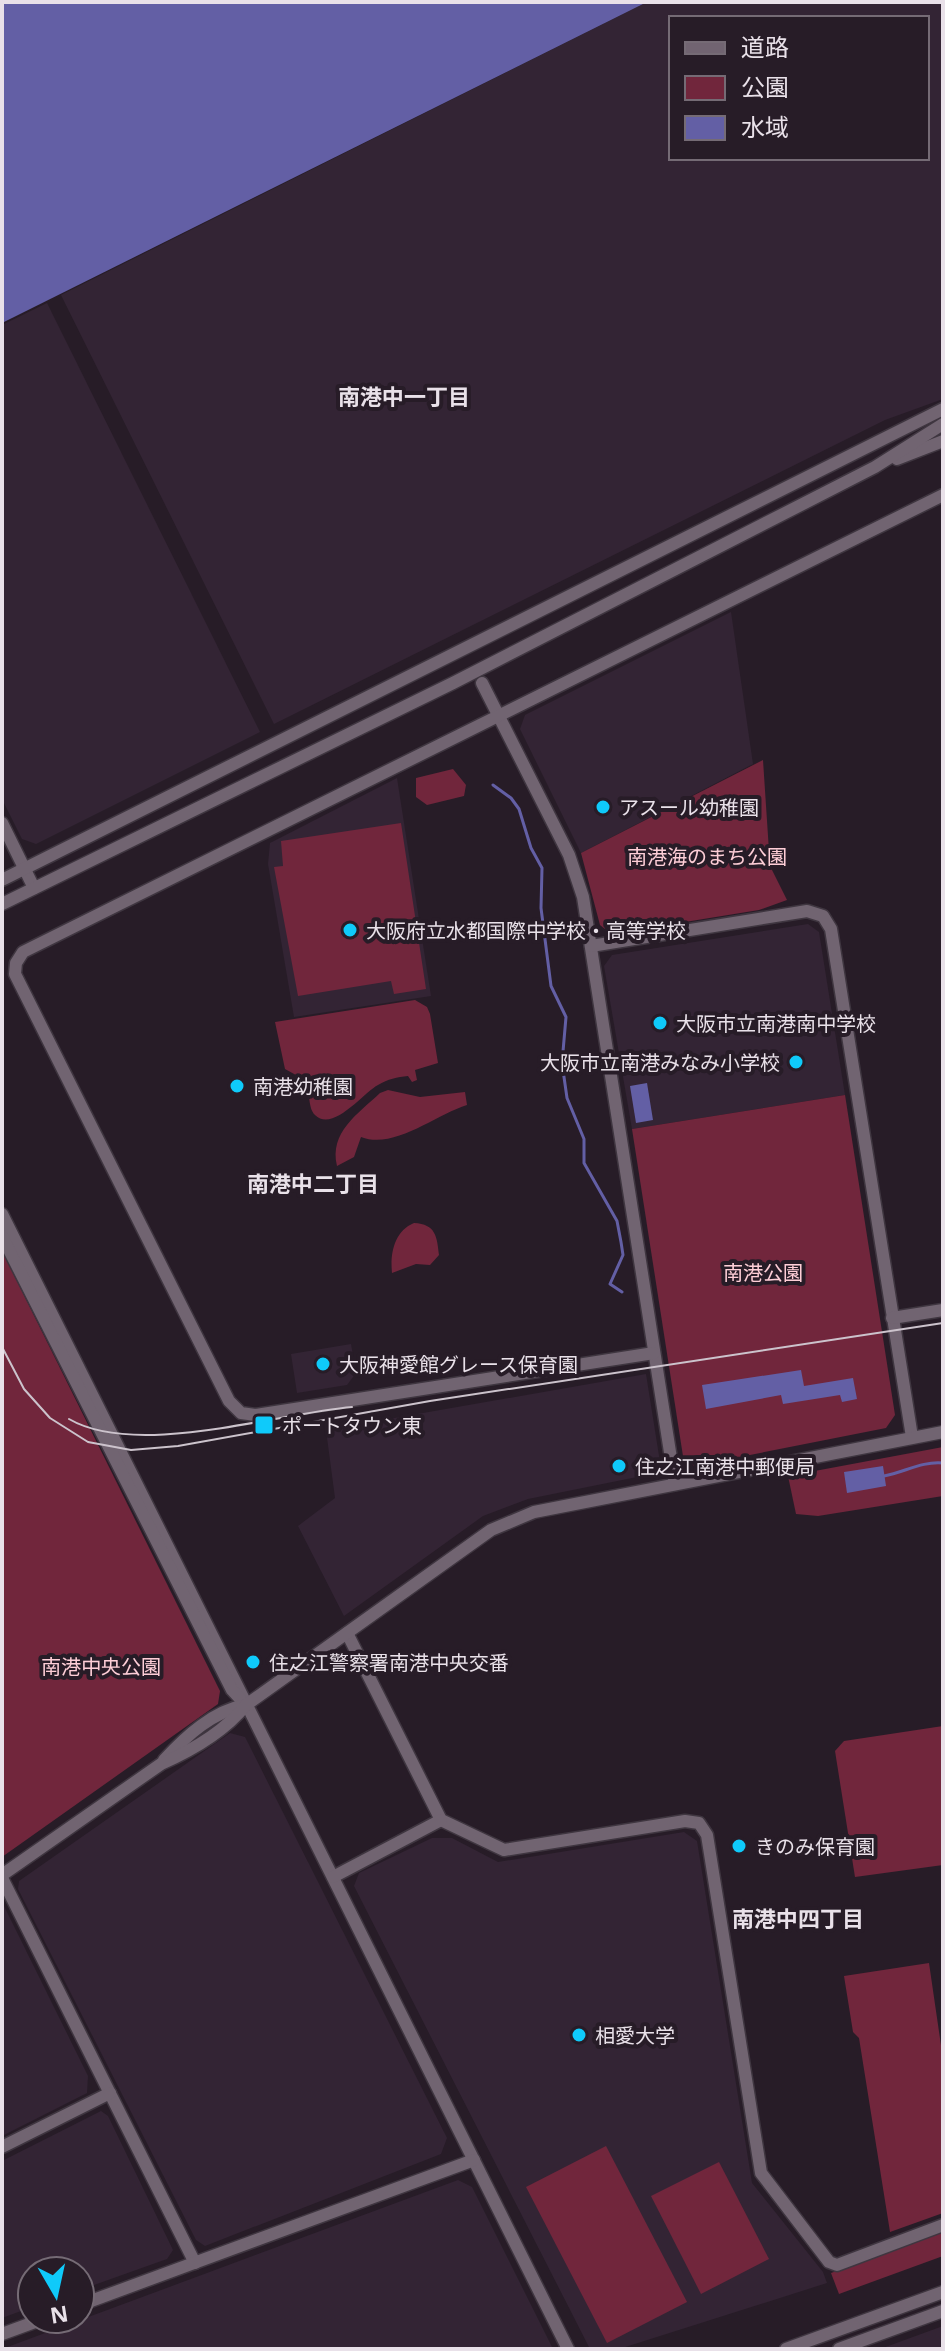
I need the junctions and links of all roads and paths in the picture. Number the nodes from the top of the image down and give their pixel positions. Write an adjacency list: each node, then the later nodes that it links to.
1 (943, 409): 9 (street)
2 (943, 424): 4 (street)
3 (943, 441): 4 (street)
4 (875, 467): 11 (street)
5 (943, 495): 7 (street)
6 (482, 683): 7 (street)
7 (500, 717): 13 (street); 18 (street)
8 (2, 823): 9 (street)
9 (25, 869): 10 (street); 11 (street)
10 (2, 880)
11 (34, 888): 12 (street)
12 (2, 904)
13 (591, 946): 17 (street); 18 (street)
14 (2, 1214): 23 (street)
15 (2, 1236): 23 (street)
16 (943, 1310): 17 (street)
17 (892, 1318): 20 (street)
18 (654, 1353): 21 (street)
19 (943, 1432): 20 (street)
20 (912, 1437): 21 (street)
21 (675, 1484): 22 (street)
22 (347, 1633): 23 (street); 24 (street)
23 (246, 1705): 25 (street); 26 (street)
24 (441, 1820): 26 (street); 30 (street)
25 (2, 1877): 27 (street)
26 (333, 1877): 29 (street)
27 (110, 2093): 28 (street); 31 (street)
28 (2, 2147)
29 (474, 2160): 31 (street); 35 (street)
30 (943, 2225)
31 (195, 2263): 33 (street)
32 (943, 2292): 36 (street)
33 (96, 2299)
34 (943, 2311): 37 (street)
35 (568, 2349)
36 (786, 2349)
37 (839, 2349)

